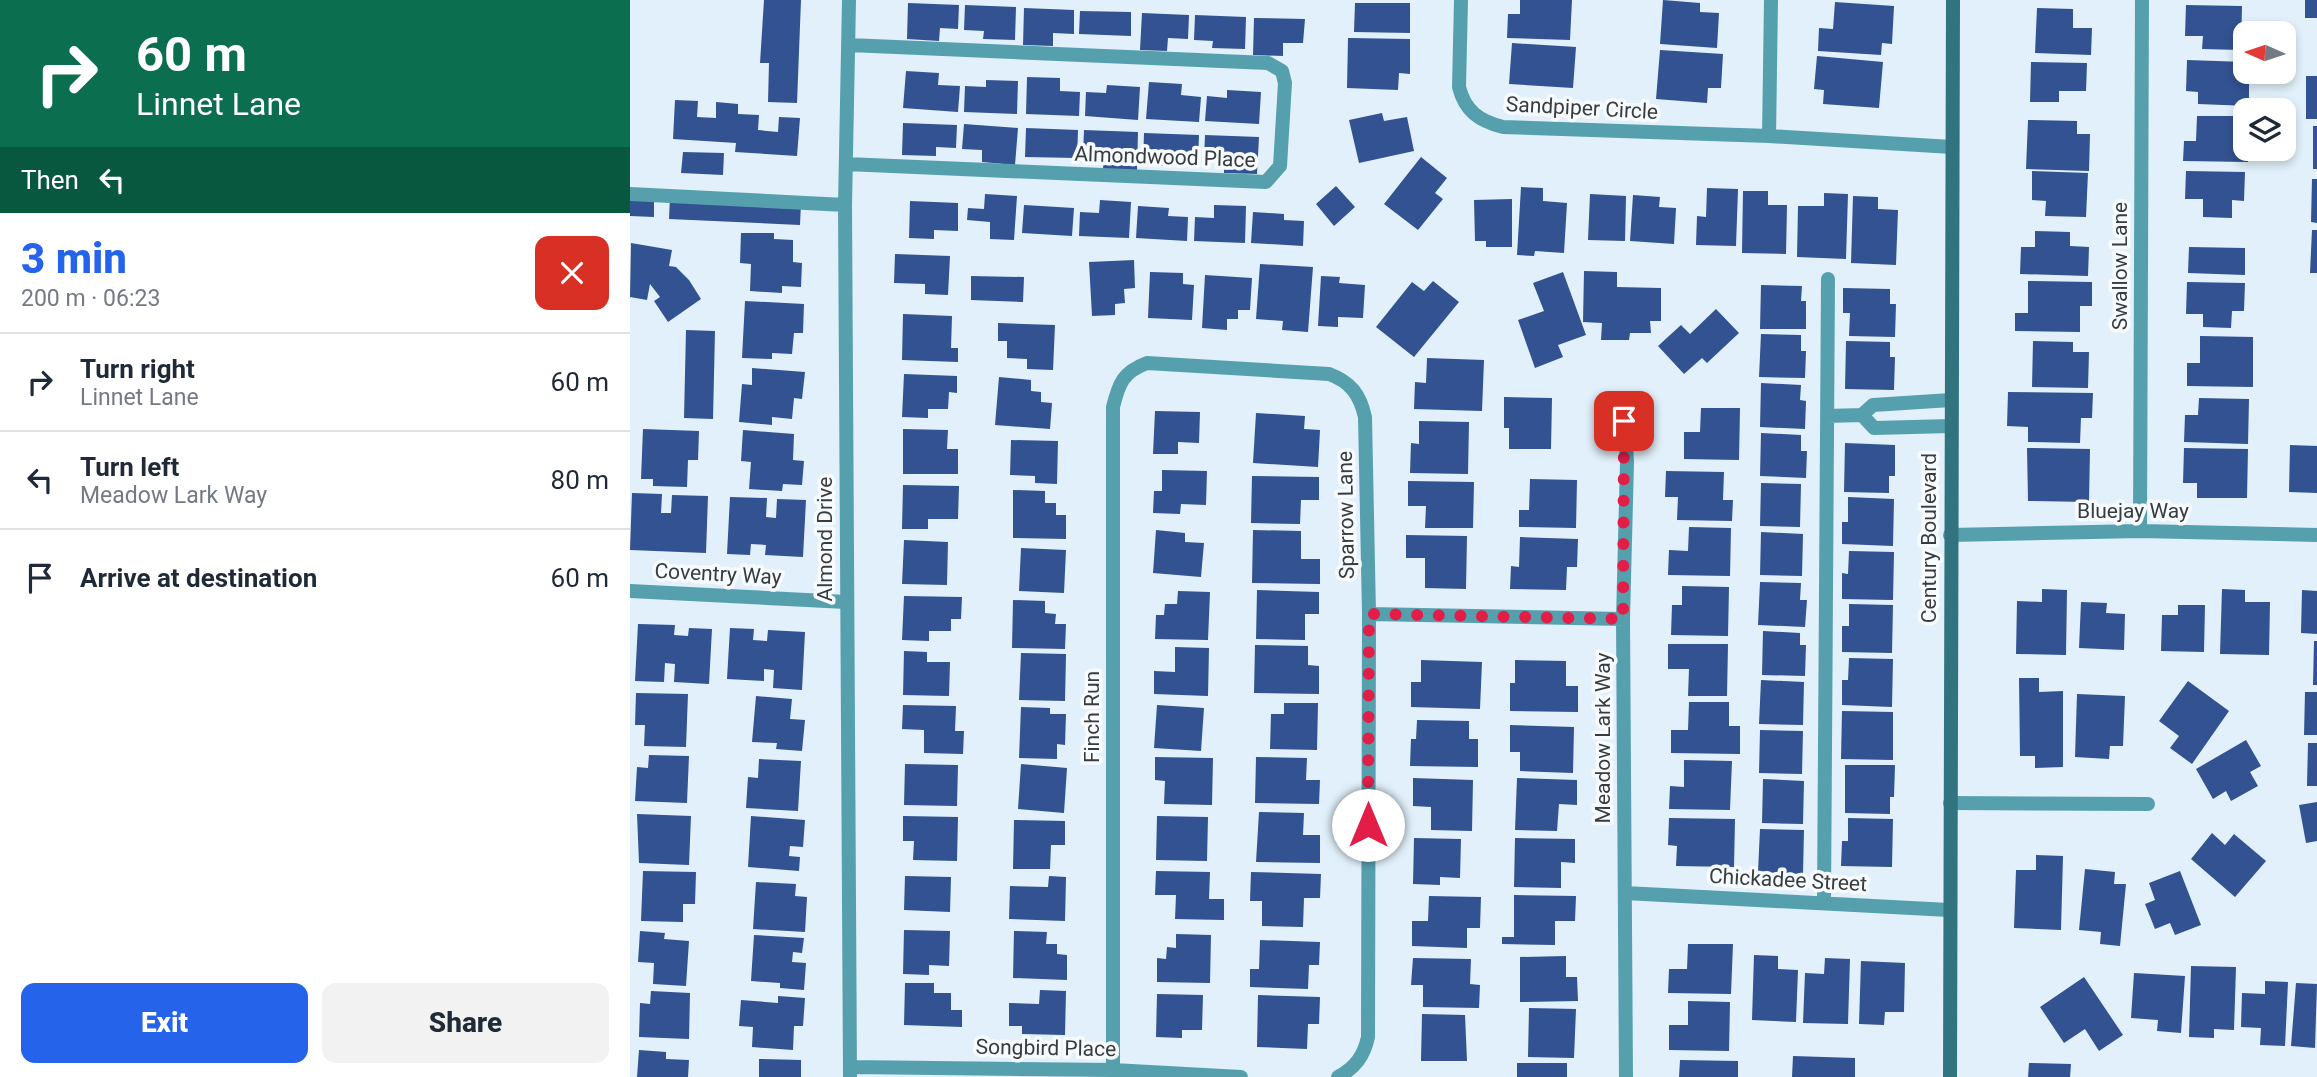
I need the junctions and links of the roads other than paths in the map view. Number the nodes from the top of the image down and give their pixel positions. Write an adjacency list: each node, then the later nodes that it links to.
1 (849, 0): 6 (street, Almond Drive)
2 (1461, 0): 7 (street, Sandpiper Circle)
3 (1771, 0): 7 (street)
4 (1953, 0): 8 (street, Century Boulevard)
5 (2141, 0): 19 (street, Swallow Lane)
6 (849, 45): 9 (street, Almond Drive); 9 (street, Almondwood Place)
7 (1769, 136): 8 (street, Sandpiper Circle)
8 (1952, 147): 15 (street, Century Boulevard)
9 (846, 164): 11 (street, Almond Drive)
10 (630, 194): 11 (street)
11 (845, 205): 23 (street, Almond Drive)
12 (1828, 279): 17 (street)
13 (1130, 370): 24 (street, Sparrow Lane); 31 (street, Finch Run)
14 (1623, 400): 25 (street, Meadow Lark Way)
15 (1951, 400): 16 (street); 18 (street, Century Boulevard)
16 (1862, 415): 17 (street); 18 (street)
17 (1826, 416): 29 (street)
18 (1951, 426): 21 (street, Century Boulevard)
19 (2140, 531): 20 (street, Bluejay Way); 21 (street, Bluejay Way)
20 (2317, 535)
21 (1950, 536): 26 (street, Century Boulevard)
22 (630, 591): 23 (street, Coventry Way)
23 (846, 602): 32 (street, Almond Drive)
24 (1369, 614): 25 (street); 34 (street, Sparrow Lane)
25 (1623, 619): 28 (street, Meadow Lark Way)
26 (1950, 803): 27 (street); 30 (street, Century Boulevard)
27 (2148, 804)
28 (1625, 893): 29 (street, Chickadee Street); 35 (street, Meadow Lark Way)
29 (1825, 903): 30 (street, Chickadee Street)
30 (1949, 909): 36 (street, Century Boulevard)
31 (1113, 1070): 32 (street, Songbird Place); 33 (street, Songbird Place)
32 (850, 1072)
33 (1241, 1077)
34 (1338, 1077)
35 (1626, 1077)
36 (1950, 1077)

